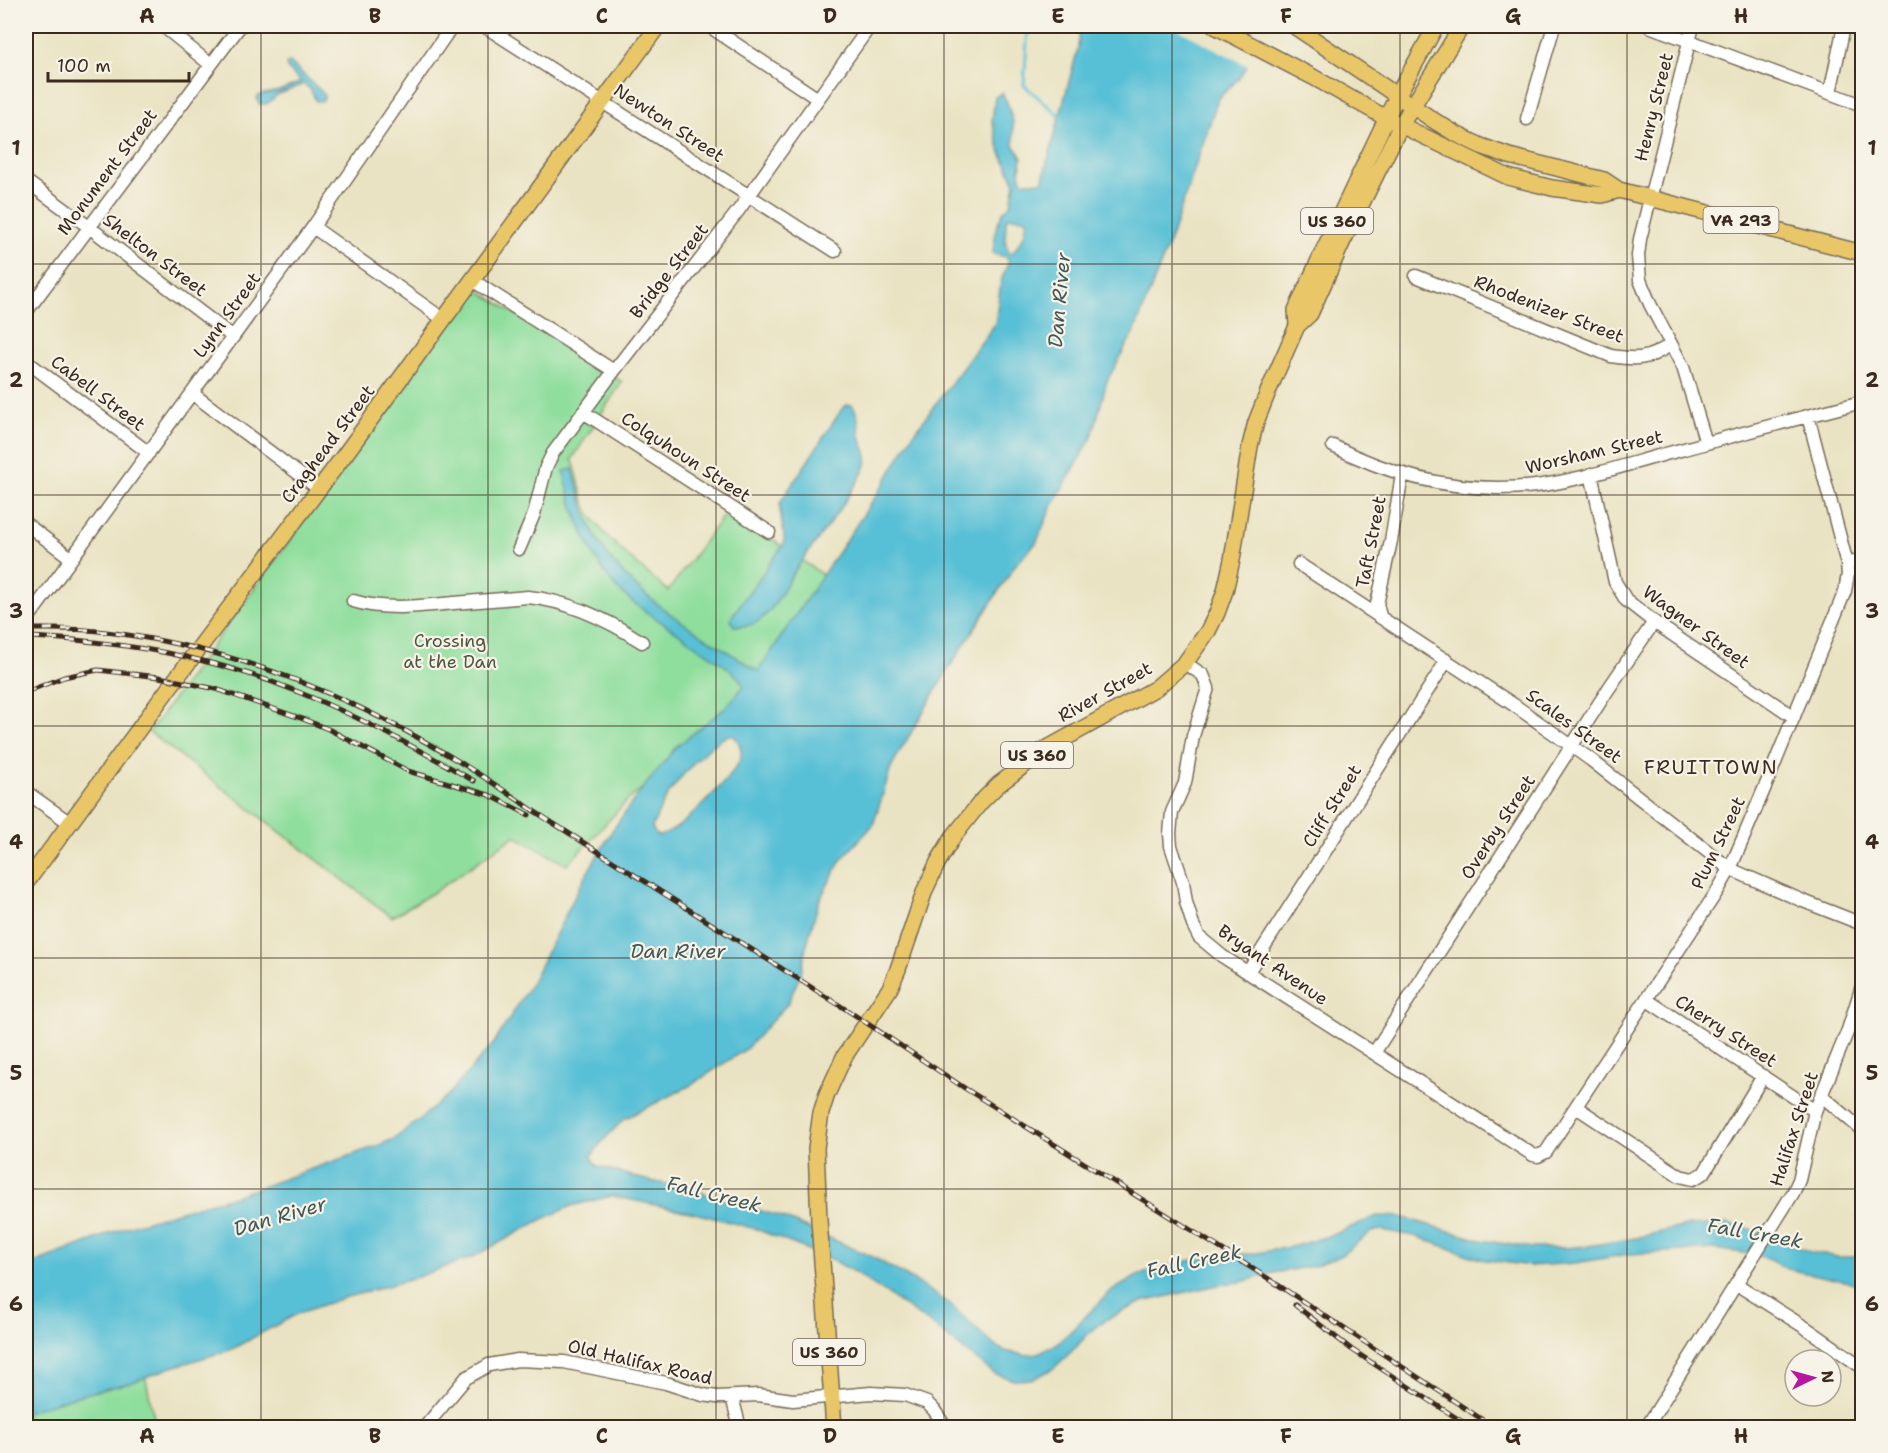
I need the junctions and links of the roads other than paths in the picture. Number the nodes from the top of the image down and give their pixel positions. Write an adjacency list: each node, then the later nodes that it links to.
1 (162, 26): 17 (street)
2 (240, 26): 17 (street, Monument Street)
3 (452, 26): 32 (street, Lynn Street)
4 (484, 26): 21 (street, Newton Street)
5 (658, 26): 21 (main road, Craghead Street)
6 (709, 26): 20 (street)
7 (870, 26): 20 (street, Bridge Street)
8 (1215, 26): 24 (main road, VA 293)
9 (1294, 26): 19 (main road, VA 293)
10 (1436, 26): 19 (main road, River Street)
11 (1462, 26): 23 (main road, River Street)
12 (1554, 26): 25 (street)
13 (1649, 26): 16 (street)
14 (1693, 26): 16 (street, Henry Street)
15 (1844, 26): 18 (street)
16 (1689, 40): 18 (street); 30 (street, Henry Street)
17 (211, 65): 31 (street, Monument Street)
18 (1830, 93): 22 (street)
19 (1397, 96): 23 (main road, VA 293); 24 (main road, River Street / US 360)
20 (818, 99): 29 (street, Bridge Street)
21 (602, 101): 29 (street, Newton Street); 36 (main road, Craghead Street)
22 (1863, 105)
23 (1412, 106): 26 (main road, River Street / US 360); 28 (main road, VA 293)
24 (1386, 118): 26 (main road, VA 293); 39 (main road, River Street / US 360)
25 (1527, 119)
26 (1401, 125): 28 (main road, VA 293); 39 (main road, River Street / US 360)
27 (26, 181): 31 (street, Shelton Street)
28 (1619, 190): 30 (main road, VA 293)
29 (748, 196): 33 (street, Newton Street); 43 (street, Bridge Street)
30 (1650, 197): 34 (main road, VA 293); 41 (street, Henry Street)
31 (89, 227): 37 (street, Monument Street); 40 (street, Shelton Street)
32 (313, 227): 38 (street); 40 (street, Lynn Street)
33 (835, 251)
34 (1863, 253)
35 (1416, 276): 41 (street, Rhodenizer Street)
36 (472, 280): 38 (main road, Craghead Street); 43 (street)
37 (26, 312)
38 (443, 319): 53 (main road, Craghead Street)
39 (1297, 326): 67 (main road, River Street / US 360)
40 (234, 337): 44 (street, Lynn Street)
41 (1670, 345): 48 (street)
42 (26, 361): 50 (street, Cabell Street)
43 (614, 371): 46 (street, Bridge Street)
44 (193, 394): 50 (street, Lynn Street); 53 (street)
45 (1863, 402): 47 (street, Worsham Street)
46 (583, 412): 55 (street, Colquhoun Street); 56 (street, Bridge Street)
47 (1808, 416): 48 (street, Worsham Street); 60 (street, Plum Street)
48 (1706, 443): 51 (street, Worsham Street)
49 (1333, 446): 52 (street, Worsham Street)
50 (149, 453): 57 (street, Lynn Street)
51 (1592, 474): 52 (street, Worsham Street); 64 (street, Wagner Street)
52 (1402, 475): 62 (street, Taft Street)
53 (319, 489): 71 (main road, Craghead Street)
54 (26, 524): 57 (street)
55 (769, 532)
56 (519, 549)
57 (71, 558): 63 (street, Lynn Street)
58 (1863, 560): 60 (street)
59 (1299, 564): 62 (street, Scales Street)
60 (1847, 564): 68 (street, Plum Street)
61 (353, 601): 65 (street)
62 (1380, 616): 66 (street, Scales Street)
63 (26, 621)
64 (1654, 622): 68 (street, Wagner Street); 69 (street, Overby Street)
65 (642, 642)
66 (1447, 660): 69 (street, Scales Street); 75 (street, Cliff Street)
67 (1185, 663): 75 (street, Bryant Avenue); 89 (main road, River Street / US 360)
68 (1794, 717): 72 (street, Plum Street)
69 (1571, 746): 72 (street, Scales Street); 80 (street, Overby Street)
70 (26, 792): 71 (street)
71 (70, 823): 73 (main road, Craghead Street)
72 (1730, 868): 74 (street, Scales Street); 77 (street, Plum Street)
73 (26, 883)
74 (1863, 924)
75 (1248, 972): 80 (street, Bryant Avenue)
76 (1863, 986): 79 (street, Halifax Street)
77 (1647, 1000): 81 (street, Cherry Street); 83 (street, Plum Street)
78 (1863, 1013): 79 (street)
79 (1848, 1030): 82 (street, Halifax Street)
80 (1374, 1053): 86 (street, Bryant Avenue)
81 (1763, 1076): 83 (street); 84 (street, Cherry Street)
82 (1821, 1095): 84 (street, Halifax Street); 85 (street)
83 (1576, 1107): 86 (street, Plum Street)
84 (1815, 1111): 87 (street, Halifax Street)
85 (1863, 1130)
86 (1516, 1144)
87 (1736, 1284): 88 (street); 95 (street, Halifax Street)
88 (1863, 1367)
89 (832, 1396): 90 (street, Old Halifax Road); 93 (main road, US 360); 94 (street, Old Halifax Road)
90 (732, 1397): 91 (street, Old Halifax Road); 92 (street, Old Halifax Road)
91 (424, 1428)
92 (740, 1428)
93 (834, 1428)
94 (946, 1428)
95 (1646, 1428)

